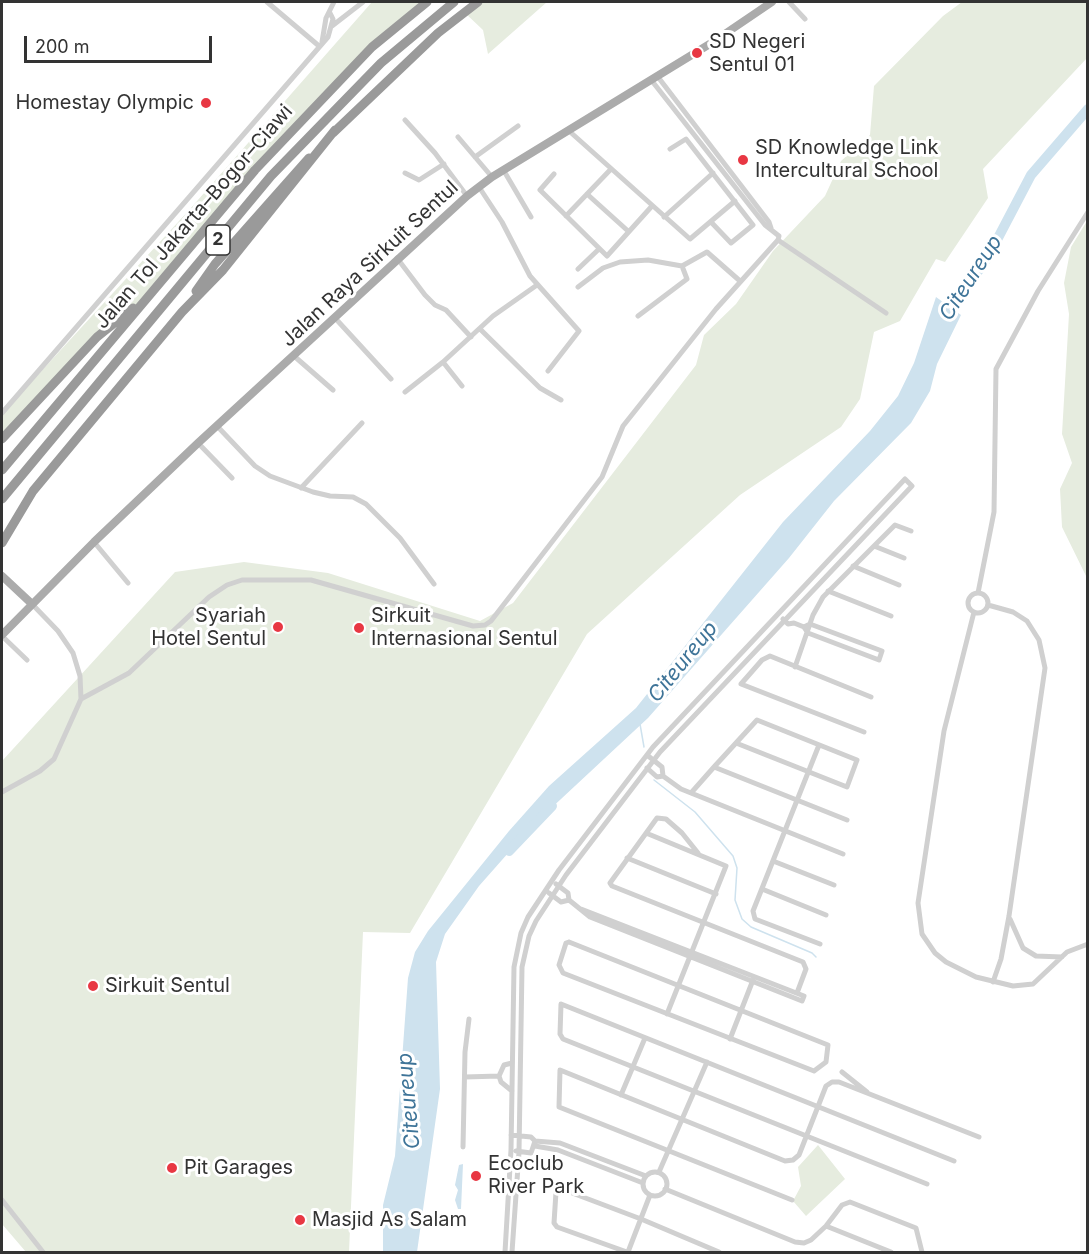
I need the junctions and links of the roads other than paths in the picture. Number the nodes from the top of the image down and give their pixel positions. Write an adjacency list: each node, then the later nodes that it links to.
1 (267, 2): 12 (street)
2 (334, 2): 9 (street)
3 (363, 2): 11 (street)
4 (427, 2): 46 (highway, Jalan Tol Jakarta–Bogor–Ciawi / 2)
5 (454, 2): 68 (highway, Jalan Tol Jakarta–Bogor–Ciawi / 2)
6 (478, 2): 71 (highway)
7 (772, 2): 13 (main road, Jalan Raya Sirkuit Sentul)
8 (789, 2): 10 (street)
9 (330, 13): 11 (street); 12 (street)
10 (805, 19)
11 (332, 26): 12 (street)
12 (320, 44): 60 (street)
13 (655, 79): 16 (main road, Jalan Raya Sirkuit Sentul); 38 (street)
14 (405, 120): 20 (street)
15 (518, 126): 19 (street)
16 (568, 130): 21 (street); 22 (main road, Jalan Raya Sirkuit Sentul)
17 (459, 137): 19 (street)
18 (670, 149): 24 (street)
19 (476, 157): 26 (street)
20 (444, 164): 23 (street); 29 (street)
21 (611, 169): 28 (street); 31 (street)
22 (504, 171): 26 (main road, Jalan Raya Sirkuit Sentul); 34 (street)
23 (405, 173)
24 (713, 173): 30 (street); 35 (street)
25 (554, 174): 33 (street)
26 (492, 177): 27 (main road, Jalan Raya Sirkuit Sentul)
27 (479, 187): 29 (main road, Jalan Raya Sirkuit Sentul); 44 (street)
28 (587, 194): 33 (street); 37 (street)
29 (467, 196): 40 (main road, Jalan Raya Sirkuit Sentul)
30 (735, 201): 36 (street); 36 (street)
31 (652, 206): 35 (street); 37 (street)
32 (1088, 212): 80 (street)
33 (566, 216): 39 (street)
34 (531, 217)
35 (664, 217): 36 (street)
36 (711, 222)
37 (628, 231): 39 (street)
38 (778, 240): 43 (street); 47 (street)
39 (598, 249): 42 (street)
40 (397, 258): 49 (main road, Jalan Raya Sirkuit Sentul); 51 (street)
41 (682, 266): 43 (street); 45 (street); 48 (street)
42 (578, 269)
43 (740, 281): 95 (street)
44 (537, 285): 50 (street); 54 (street)
45 (578, 287)
46 (150, 294): 63 (highway); 65 (highway, Jalan Tol Jakarta–Bogor–Ciawi / 2)
47 (886, 313)
48 (638, 316)
49 (335, 318): 52 (main road, Jalan Raya Sirkuit Sentul); 55 (street)
50 (480, 329): 51 (street); 59 (street)
51 (471, 337): 53 (street)
52 (294, 356): 57 (street); 62 (main road, Jalan Raya Sirkuit Sentul)
53 (443, 362): 56 (street); 58 (street)
54 (548, 371)
55 (391, 379)
56 (462, 386)
57 (333, 390)
58 (405, 392)
59 (561, 400)
60 (2, 413)
61 (362, 423): 67 (street)
62 (218, 426): 64 (main road, Jalan Raya Sirkuit Sentul); 67 (street)
63 (2, 439)
64 (198, 443): 66 (street); 70 (main road, Jalan Raya Sirkuit Sentul)
65 (2, 470)
66 (232, 478)
67 (302, 488): 77 (street)
68 (2, 499)
69 (911, 531): 72 (street)
70 (94, 542): 76 (street); 81 (main road, Jalan Raya Sirkuit Sentul)
71 (2, 543)
72 (874, 546): 73 (street); 74 (street)
73 (904, 558)
74 (853, 566): 78 (street); 79 (street)
75 (2, 576): 81 (main road)
76 (128, 583)
77 (434, 584)
78 (899, 585)
79 (828, 591): 87 (street); 90 (street)
80 (978, 593): 82 (street); 84 (street)
81 (32, 604): 91 (main road, Jalan Raya Sirkuit Sentul); 95 (street)
82 (988, 605): 84 (street); 125 (street)
83 (784, 607): 85 (street); 85 (street); 86 (street)
84 (974, 612): 132 (street)
85 (790, 613): 88 (street); 89 (street)
86 (778, 614): 88 (street); 99 (street)
87 (891, 616)
88 (784, 620): 89 (street); 100 (street)
89 (794, 623): 90 (street)
90 (807, 628): 90 (street); 93 (street)
91 (2, 636): 92 (street)
92 (27, 660)
93 (795, 667): 94 (street); 96 (street)
94 (872, 697)
95 (81, 699): 106 (street)
96 (864, 732)
97 (736, 743): 98 (street); 102 (street); 104 (street)
98 (819, 745): 104 (street); 104 (street)
99 (647, 755): 100 (street); 101 (street)
100 (654, 760): 103 (street); 105 (street)
101 (641, 764): 103 (street); 116 (street)
102 (714, 767): 107 (street); 108 (street)
103 (647, 769): 105 (street); 118 (street)
104 (808, 772): 108 (street)
105 (663, 776): 107 (street)
106 (2, 792)
107 (691, 793): 110 (street)
108 (797, 800): 109 (street); 110 (street)
109 (847, 820)
110 (785, 831): 113 (street); 115 (street)
111 (646, 833): 112 (street); 112 (street); 114 (street)
112 (698, 853): 121 (street)
113 (843, 854)
114 (627, 858): 121 (street); 126 (street)
115 (773, 861): 117 (street); 119 (street)
116 (552, 881): 118 (street); 120 (street)
117 (834, 885)
118 (558, 886): 122 (street); 123 (street)
119 (762, 889): 124 (street); 127 (street)
120 (545, 890): 122 (street); 141 (street)
121 (716, 894): 126 (street)
122 (552, 895): 123 (street); 153 (street)
123 (569, 900): 129 (street)
124 (826, 915)
125 (1009, 916): 130 (street); 132 (street)
126 (704, 922): 129 (street); 134 (street)
127 (820, 944)
128 (1088, 944): 130 (street)
129 (691, 954): 131 (street); 133 (street)
130 (1062, 957): 132 (street)
131 (754, 979): 134 (street); 134 (street); 135 (street)
132 (993, 982)
133 (678, 985): 135 (street); 136 (street); 136 (street)
134 (797, 993)
135 (741, 1011): 139 (street); 139 (street)
136 (667, 1014): 139 (street)
137 (469, 1019): 145 (street)
138 (645, 1038): 140 (street); 142 (street); 142 (street)
139 (730, 1039)
140 (706, 1062): 146 (street); 150 (street)
141 (512, 1063): 144 (street); 147 (street)
142 (633, 1067): 146 (street); 148 (street)
143 (843, 1072): 149 (street)
144 (499, 1076): 145 (street); 147 (street)
145 (465, 1077): 157 (street)
146 (694, 1090): 151 (street); 154 (street)
147 (512, 1091): 152 (street)
148 (621, 1095): 151 (street); 159 (street)
149 (871, 1095): 150 (street); 155 (street)
150 (817, 1107): 154 (street); 162 (street)
151 (682, 1120): 154 (street); 159 (street)
152 (511, 1135): 153 (street); 160 (street)
153 (520, 1136): 156 (street); 161 (street)
154 (805, 1137): 166 (street)
155 (979, 1137)
156 (535, 1143): 158 (street); 161 (street)
157 (463, 1146)
158 (559, 1147): 164 (street); 165 (street)
159 (669, 1149): 163 (street); 170 (street)
160 (511, 1150): 161 (street); 174 (street)
161 (519, 1152): 175 (street)
162 (954, 1161)
163 (660, 1172): 164 (street); 167 (street)
164 (646, 1176): 165 (street)
165 (643, 1183): 168 (street)
166 (927, 1185)
167 (665, 1189): 168 (street); 172 (street)
168 (650, 1195): 171 (street)
169 (2, 1200): 173 (street)
170 (792, 1200)
171 (641, 1219): 176 (street); 176 (street); 177 (street)
172 (826, 1226): 178 (street); 179 (street)
173 (42, 1252)
174 (505, 1252)
175 (512, 1252)
176 (627, 1252)
177 (719, 1252)
178 (891, 1252)
179 (922, 1252)

